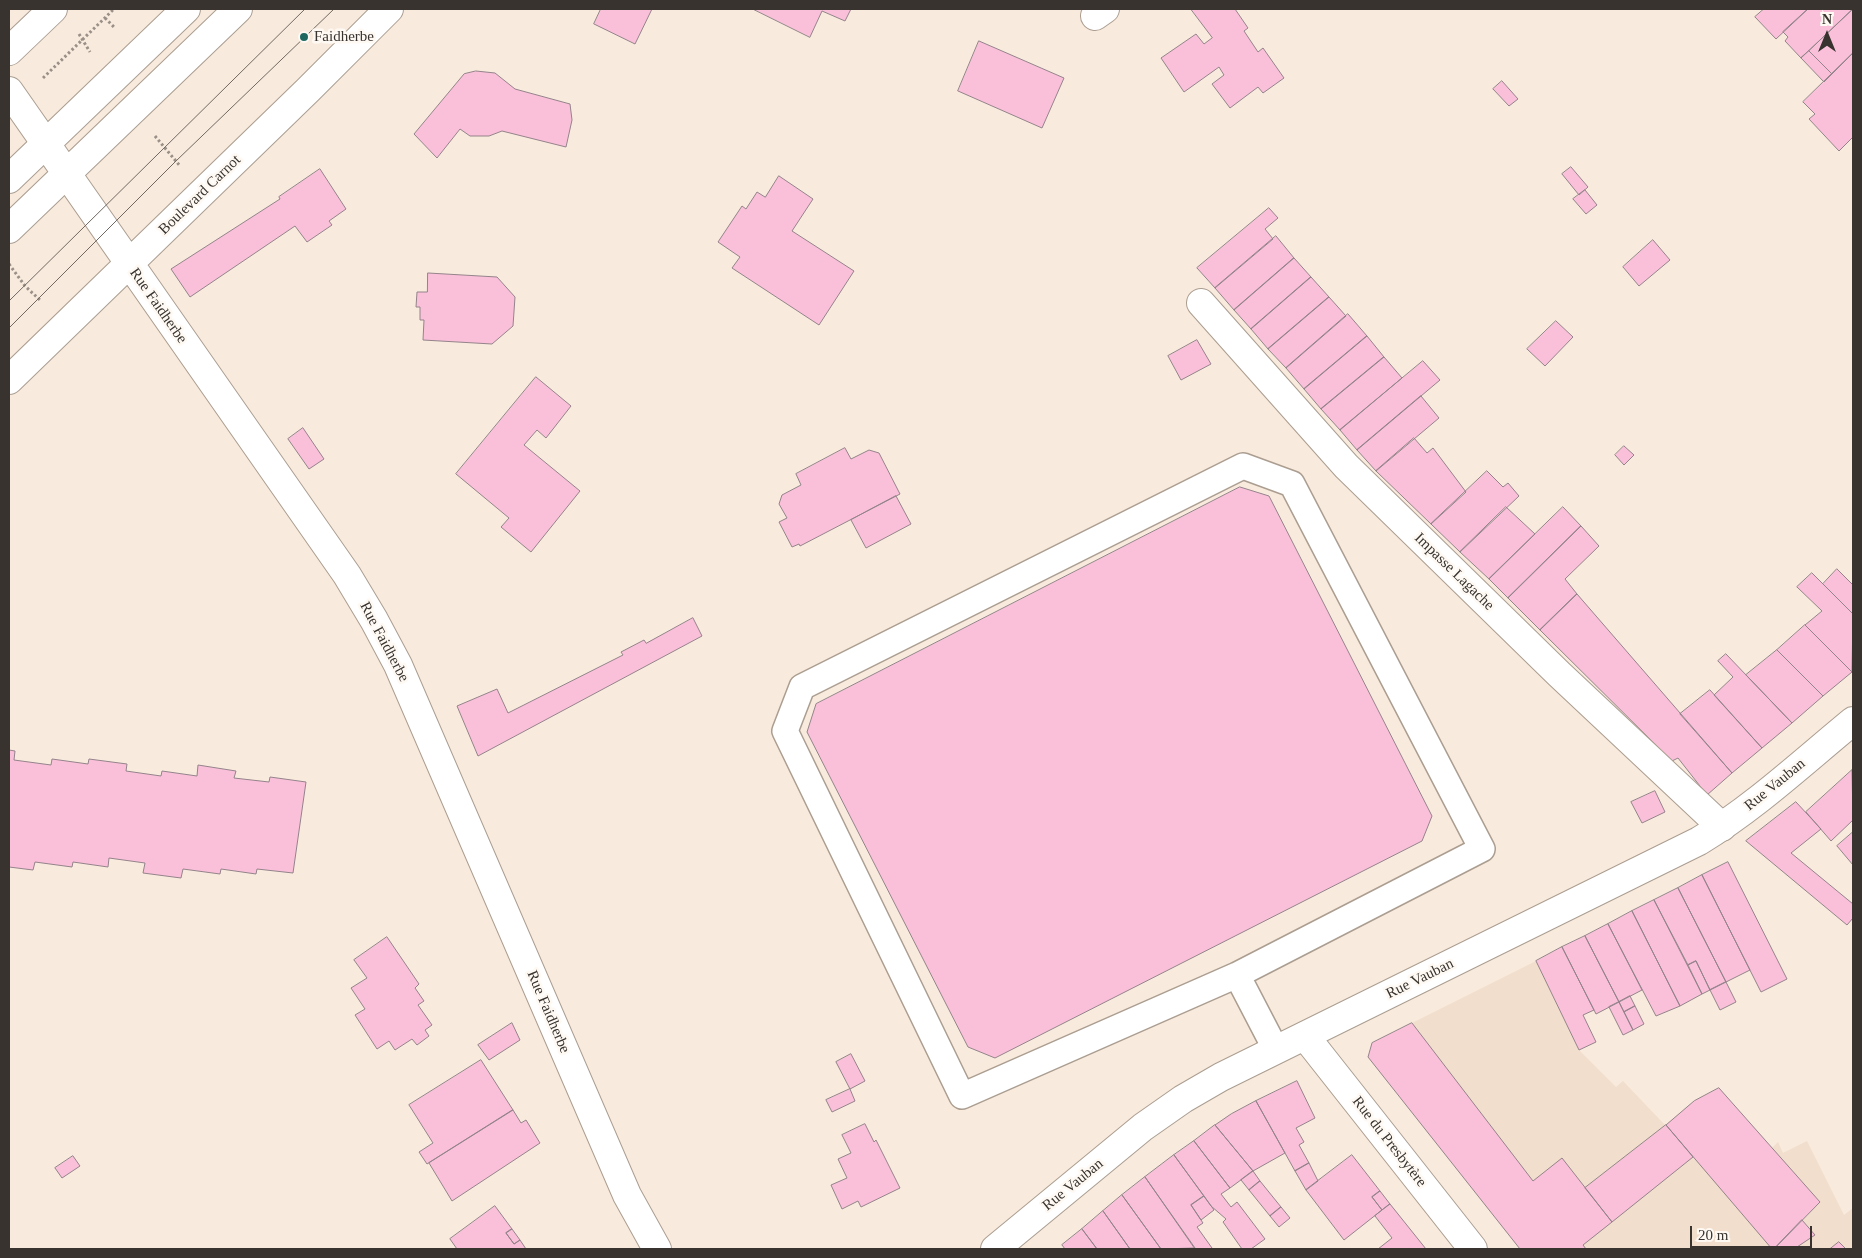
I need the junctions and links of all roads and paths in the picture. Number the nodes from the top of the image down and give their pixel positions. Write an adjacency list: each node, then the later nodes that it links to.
1 (53, 9): 6 (street)
2 (114, 9): 7 (path)
3 (186, 9): 8 (street)
4 (238, 9): 9 (street)
5 (389, 9): 12 (street, Boulevard Carnot)
6 (9, 51)
7 (13, 97): 8 (street, Rue Faidherbe)
8 (45, 143): 9 (street, Rue Faidherbe); 10 (street)
9 (66, 173): 11 (street); 12 (street, Rue Faidherbe)
10 (9, 178)
11 (9, 229)
12 (128, 264): 16 (street, Boulevard Carnot); 22 (street, Rue Faidherbe)
13 (14, 272): 14 (path)
14 (9, 277)
15 (1201, 303): 18 (street, Impasse Lagache)
16 (9, 380)
17 (1853, 721): 18 (street, Rue Vauban)
18 (1722, 827): 20 (street, Rue Vauban)
19 (1237, 975): 19 (lane); 21 (lane)
20 (1305, 1036): 21 (street, Rue Vauban); 24 (street, Rue du Presbytère)
21 (1276, 1050): 23 (street, Rue Vauban)
22 (658, 1249)
23 (995, 1249)
24 (1473, 1249)

